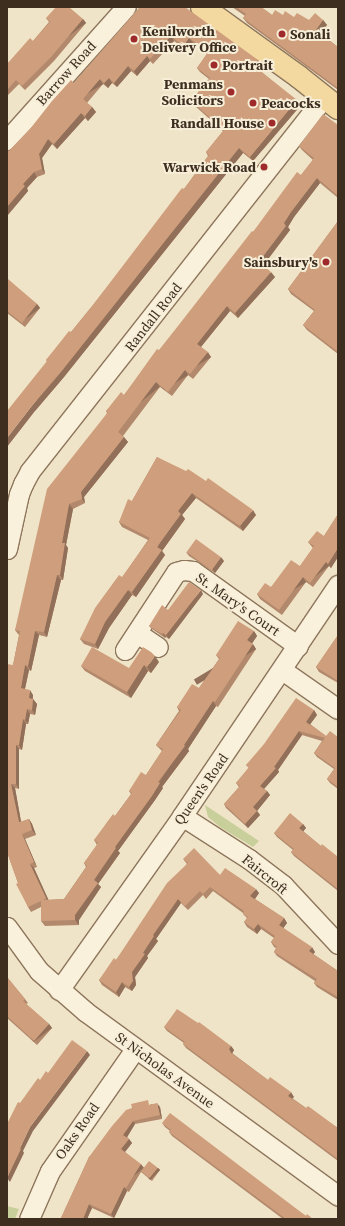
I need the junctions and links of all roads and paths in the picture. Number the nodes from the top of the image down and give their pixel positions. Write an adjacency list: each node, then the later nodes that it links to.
1 (126, 7): 4 (street, Barrow Road)
2 (202, 7): 3 (main road)
3 (331, 103): 5 (street, Randall Road)
4 (7, 140)
5 (7, 549)
6 (338, 586): 8 (street, Queen's Road)
7 (137, 633): 8 (street, St. Mary's Court); 9 (street); 10 (street, St. Mary's Court)
8 (298, 646): 11 (street, Queen's Road)
9 (158, 647)
10 (125, 650)
11 (282, 670): 12 (street); 13 (street, Queen's Road)
12 (338, 709)
13 (182, 816): 15 (street, Faircroft); 16 (street, Queen's Road)
14 (7, 927): 16 (street, St Nicholas Avenue)
15 (338, 944)
16 (59, 990): 17 (street, St Nicholas Avenue)
17 (136, 1048): 18 (street, St Nicholas Avenue); 19 (street, Oaks Road)
18 (338, 1196)
19 (29, 1219)

